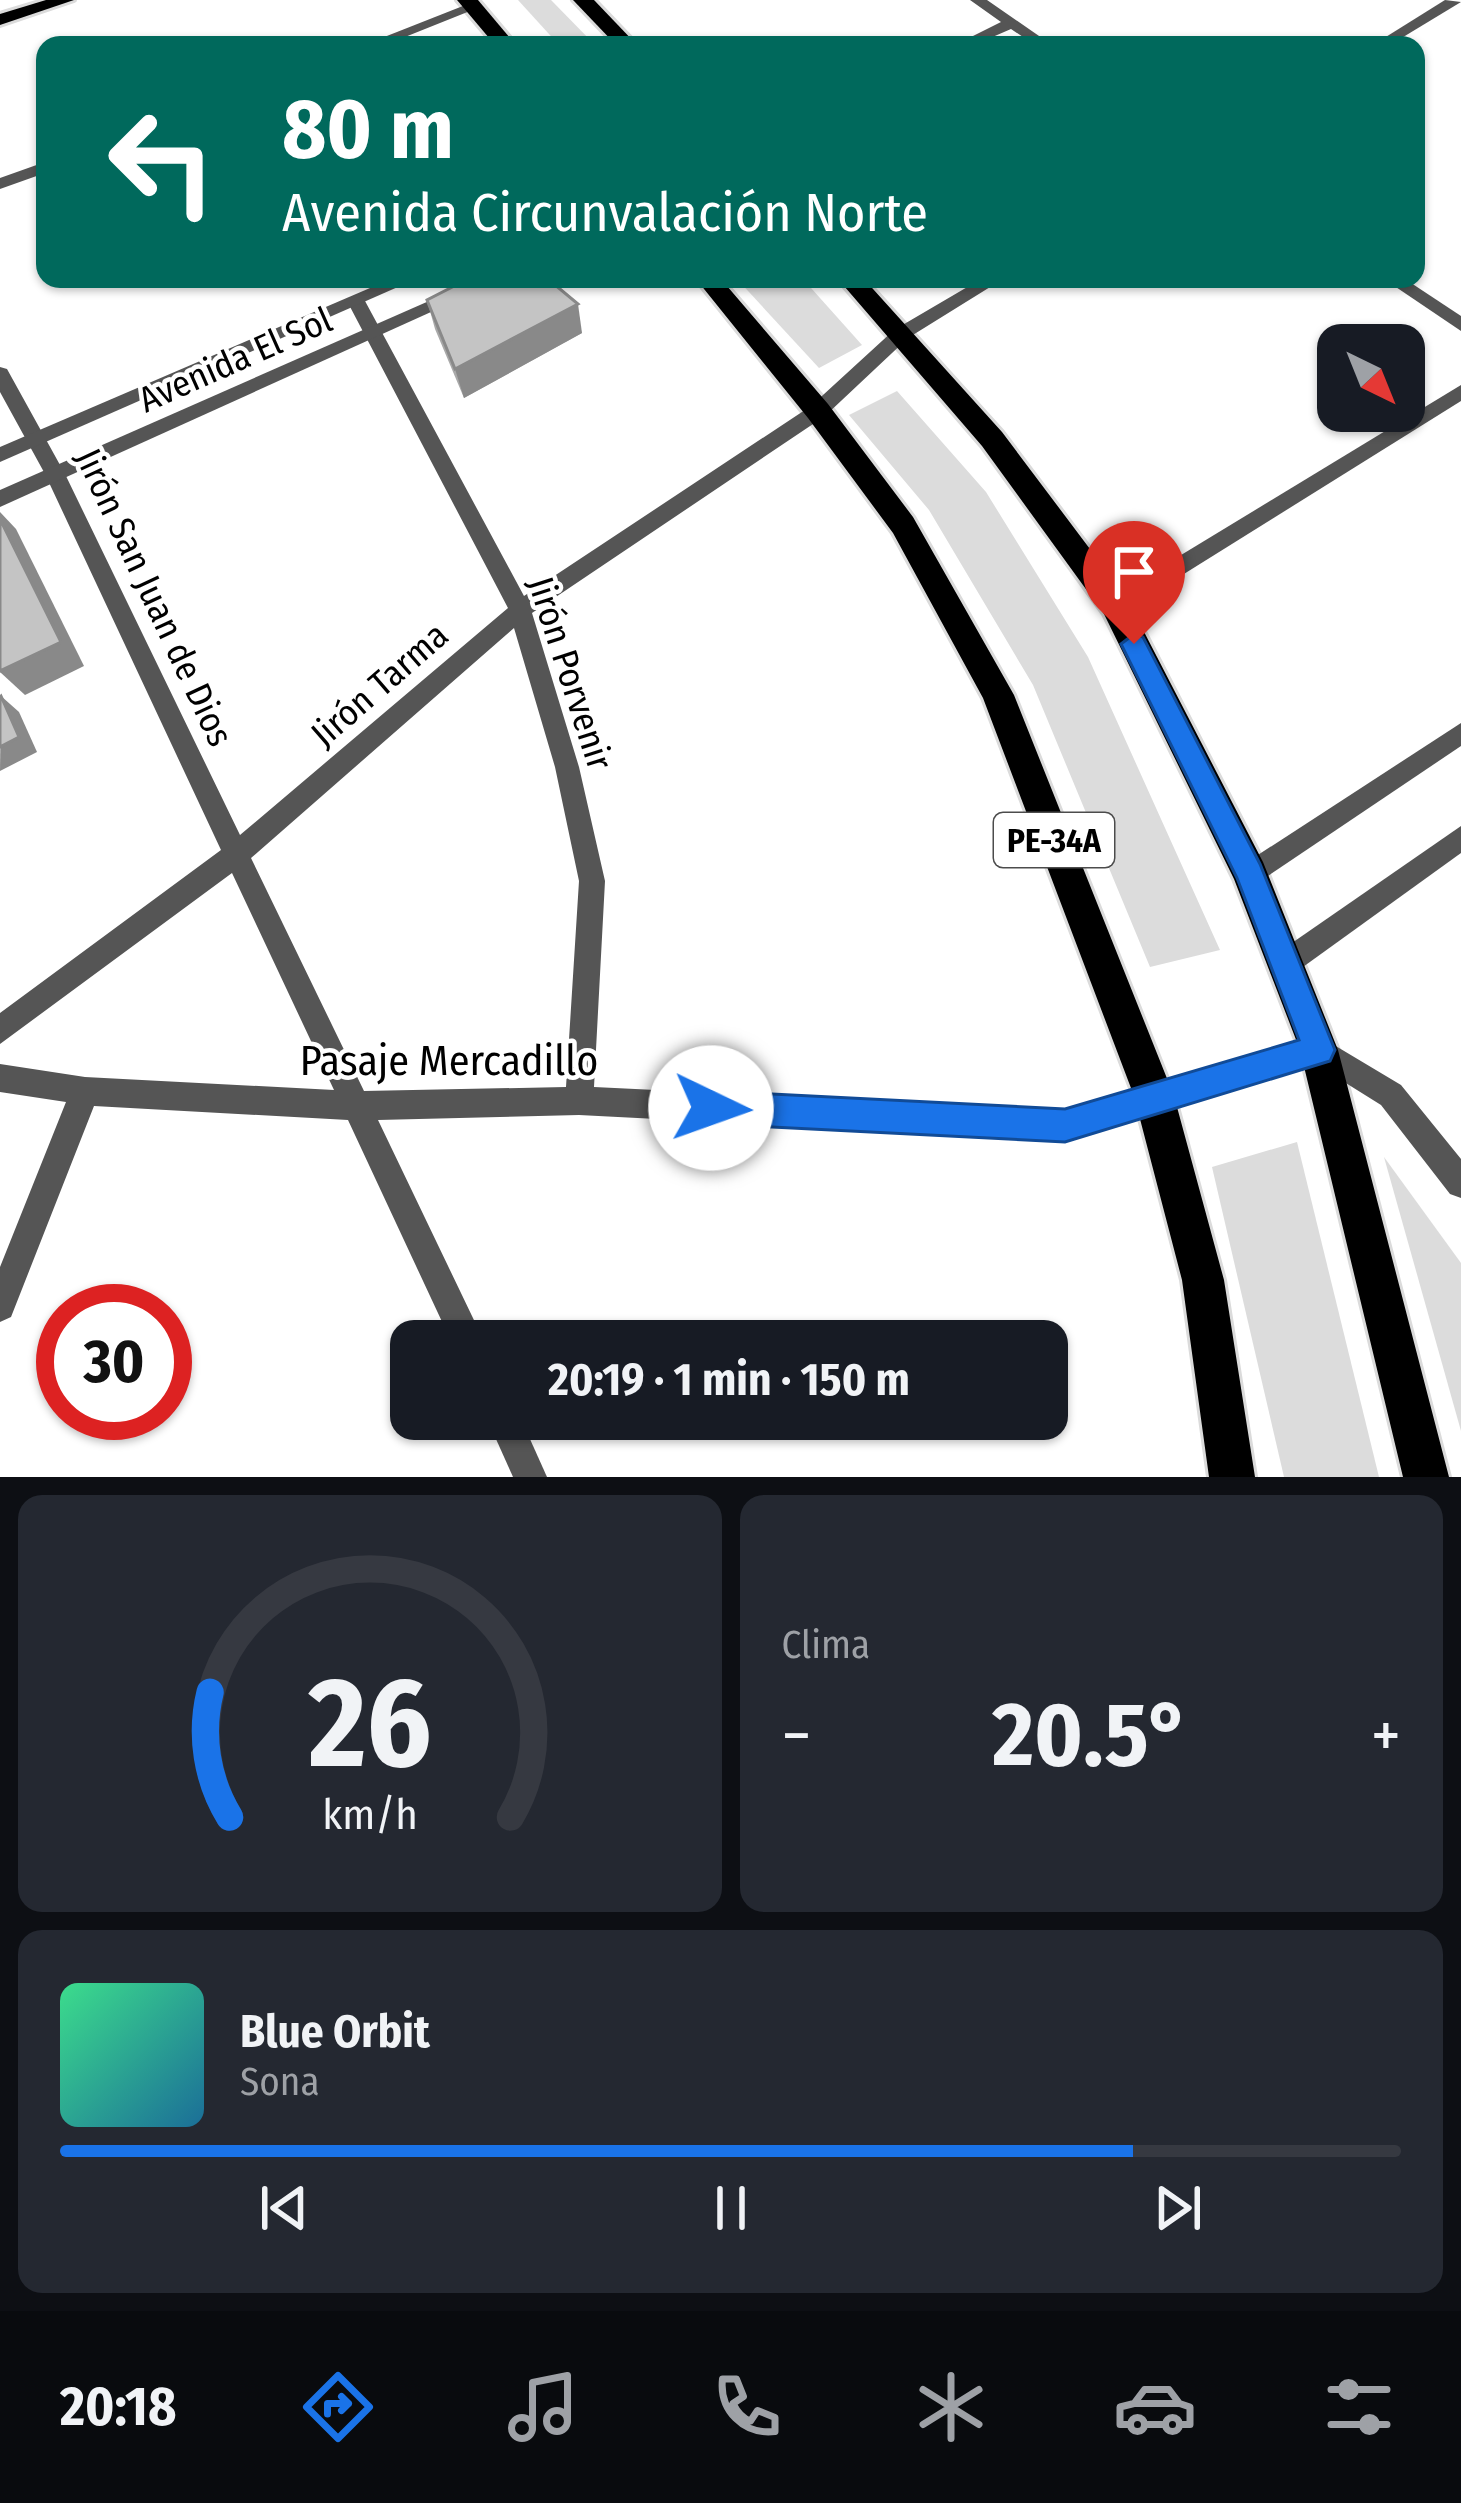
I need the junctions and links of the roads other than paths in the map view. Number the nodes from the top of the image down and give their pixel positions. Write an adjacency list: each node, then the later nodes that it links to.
1 (65, 0): 9 (main road)
2 (583, 0): 13 (highway)
3 (976, 0): 10 (street)
4 (1418, 0): 7 (street)
5 (1455, 0): 7 (street)
6 (470, 3): 11 (street); 12 (highway)
7 (1437, 9): 8 (street); 16 (street)
8 (1461, 19)
9 (0, 20)
10 (1012, 23): 14 (street); 15 (street)
11 (392, 36)
12 (498, 36)
13 (618, 36)
14 (982, 36)
15 (1032, 36)
16 (1394, 36)
17 (36, 170): 18 (street)
18 (0, 184)
19 (386, 288): 25 (street, Avenida El Sol)
20 (476, 288): 28 (street, Avenida El Sol)
21 (716, 288): 31 (highway, PE-34A)
22 (858, 288): 27 (highway)
23 (979, 288): 27 (street, Jirón Tarma)
24 (1406, 288): 26 (street)
25 (356, 301): 28 (street, Jirón Porvenir); 32 (street, Avenida El Sol)
26 (1461, 325)
27 (901, 334): 31 (street, Jirón Tarma); 36 (highway)
28 (372, 335): 34 (street, Avenida El Sol); 37 (street, Jirón Porvenir)
29 (0, 374): 32 (street, Jirón San Juan de Dios)
30 (1461, 392): 36 (street)
31 (818, 410): 37 (street, Jirón Tarma); 47 (highway, PE-34A)
32 (37, 440): 33 (street, Avenida El Sol); 34 (street, Jirón San Juan de Dios)
33 (0, 455)
34 (55, 474): 35 (street, Avenida El Sol); 40 (street, Jirón San Juan de Dios)
35 (0, 499)
36 (1114, 606): 41 (highway)
37 (520, 610): 40 (street, Jirón Tarma); 48 (street, Jirón Porvenir)
38 (1461, 733): 41 (street)
39 (1461, 838): 42 (street)
40 (234, 856): 43 (street, Jirón Tarma); 49 (street, Jirón San Juan de Dios)
41 (1250, 874): 42 (highway)
42 (1286, 963): 44 (highway)
43 (0, 1030)
44 (1319, 1050): 47 (street, Pasaje Mercadillo); 50 (street); 56 (highway)
45 (0, 1078): 46 (street, Pasaje Mercadillo)
46 (85, 1091): 49 (street, Pasaje Mercadillo); 51 (street)
47 (1154, 1096): 48 (street, Pasaje Mercadillo); 55 (highway, PE-34A)
48 (579, 1102): 49 (street, Pasaje Mercadillo)
49 (360, 1106): 52 (street, Jirón San Juan de Dios)
50 (1461, 1183)
51 (0, 1306)
52 (458, 1320)
53 (513, 1440): 54 (street)
54 (530, 1477)
55 (1232, 1477)
56 (1426, 1477)

